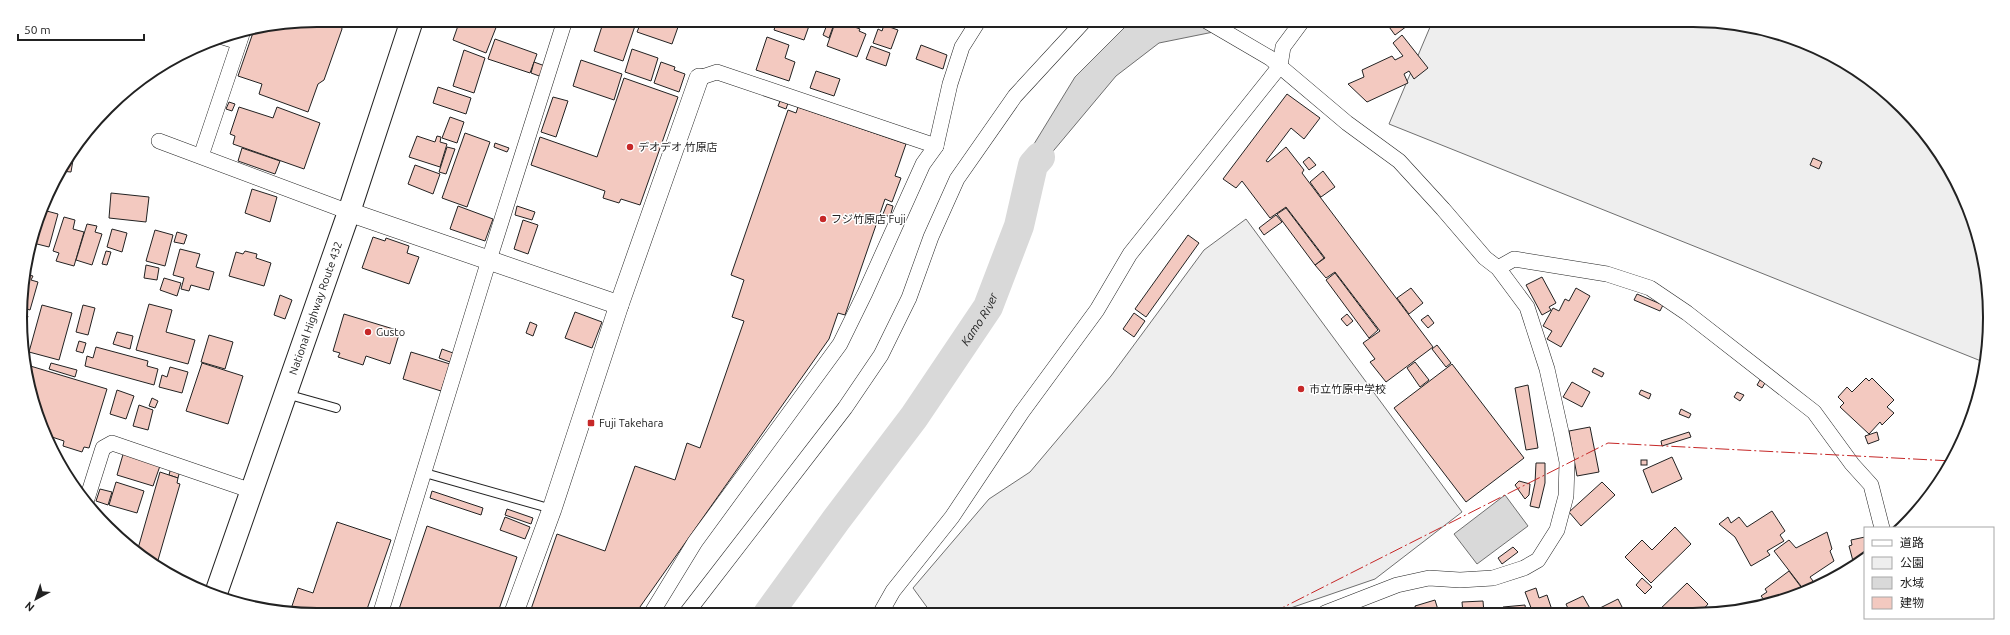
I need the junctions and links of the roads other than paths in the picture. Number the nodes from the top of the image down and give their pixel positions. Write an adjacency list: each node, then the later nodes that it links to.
1 (410, 27): 13 (highway, National Highway Route 432)
2 (563, 27): 14 (street)
3 (975, 27): 11 (street)
4 (1079, 27): 28 (street)
5 (1217, 27): 8 (street)
6 (1298, 27): 8 (street)
7 (241, 37): 12 (street)
8 (1275, 62): 15 (street); 29 (street)
9 (699, 78): 11 (street); 16 (street)
10 (159, 141): 12 (street)
11 (936, 146): 27 (street)
12 (201, 156): 13 (street)
13 (350, 212): 14 (street); 17 (highway, National Highway Route 432)
14 (489, 260): 16 (street); 19 (street)
15 (1498, 268): 23 (street); 30 (street)
16 (618, 305): 22 (street)
17 (286, 394): 18 (lane); 20 (highway, National Highway Route 432)
18 (336, 408)
19 (425, 473): 22 (lane); 25 (street)
20 (252, 491): 21 (street); 24 (highway, National Highway Route 432)
21 (88, 495)
22 (552, 509): 26 (street)
23 (1882, 527)
24 (217, 590)
25 (382, 608)
26 (516, 608)
27 (655, 608)
28 (691, 608)
29 (883, 608)
30 (1338, 608)

